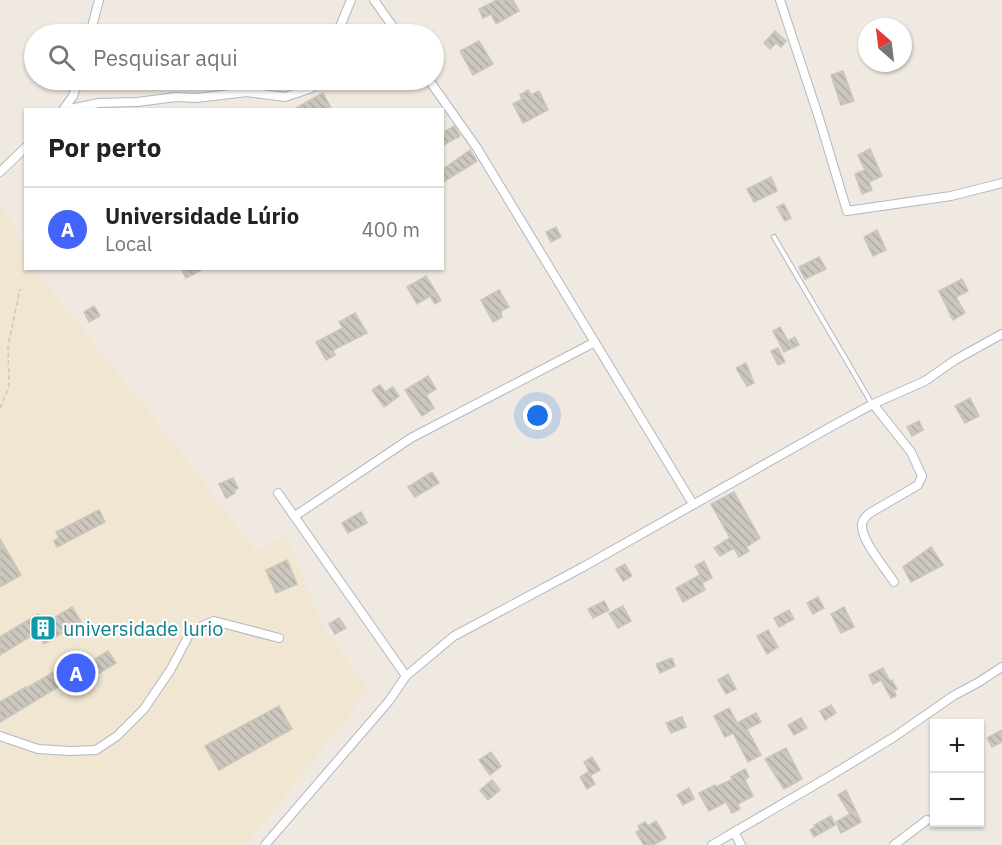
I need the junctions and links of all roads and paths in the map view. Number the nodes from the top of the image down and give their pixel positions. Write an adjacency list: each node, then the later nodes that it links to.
1 (99, 0): 7 (street)
2 (344, 0): 6 (street)
3 (351, 0): 6 (street)
4 (374, 0): 9 (street)
5 (780, 0): 17 (street)
6 (347, 11): 8 (street)
7 (93, 24)
8 (341, 24)
9 (391, 24)
10 (76, 90): 13 (street)
11 (306, 90): 14 (street)
12 (436, 90): 21 (street)
13 (65, 108)
14 (74, 108)
15 (24, 149): 16 (street)
16 (0, 172)
17 (1002, 183)
18 (774, 237): 22 (lane)
19 (20, 288): 23 (path)
20 (1002, 334): 22 (street)
21 (595, 342): 25 (street); 26 (street)
22 (873, 404): 25 (street); 27 (street)
23 (0, 408)
24 (278, 493): 26 (street)
25 (693, 504): 30 (street)
26 (295, 516): 30 (street)
27 (894, 582)
28 (279, 638): 31 (street)
29 (1002, 667): 33 (street)
30 (406, 676): 34 (street)
31 (0, 736)
32 (927, 820): 37 (street)
33 (734, 832): 35 (street); 36 (street)
34 (265, 845)
35 (712, 845)
36 (741, 845)
37 (894, 845)

